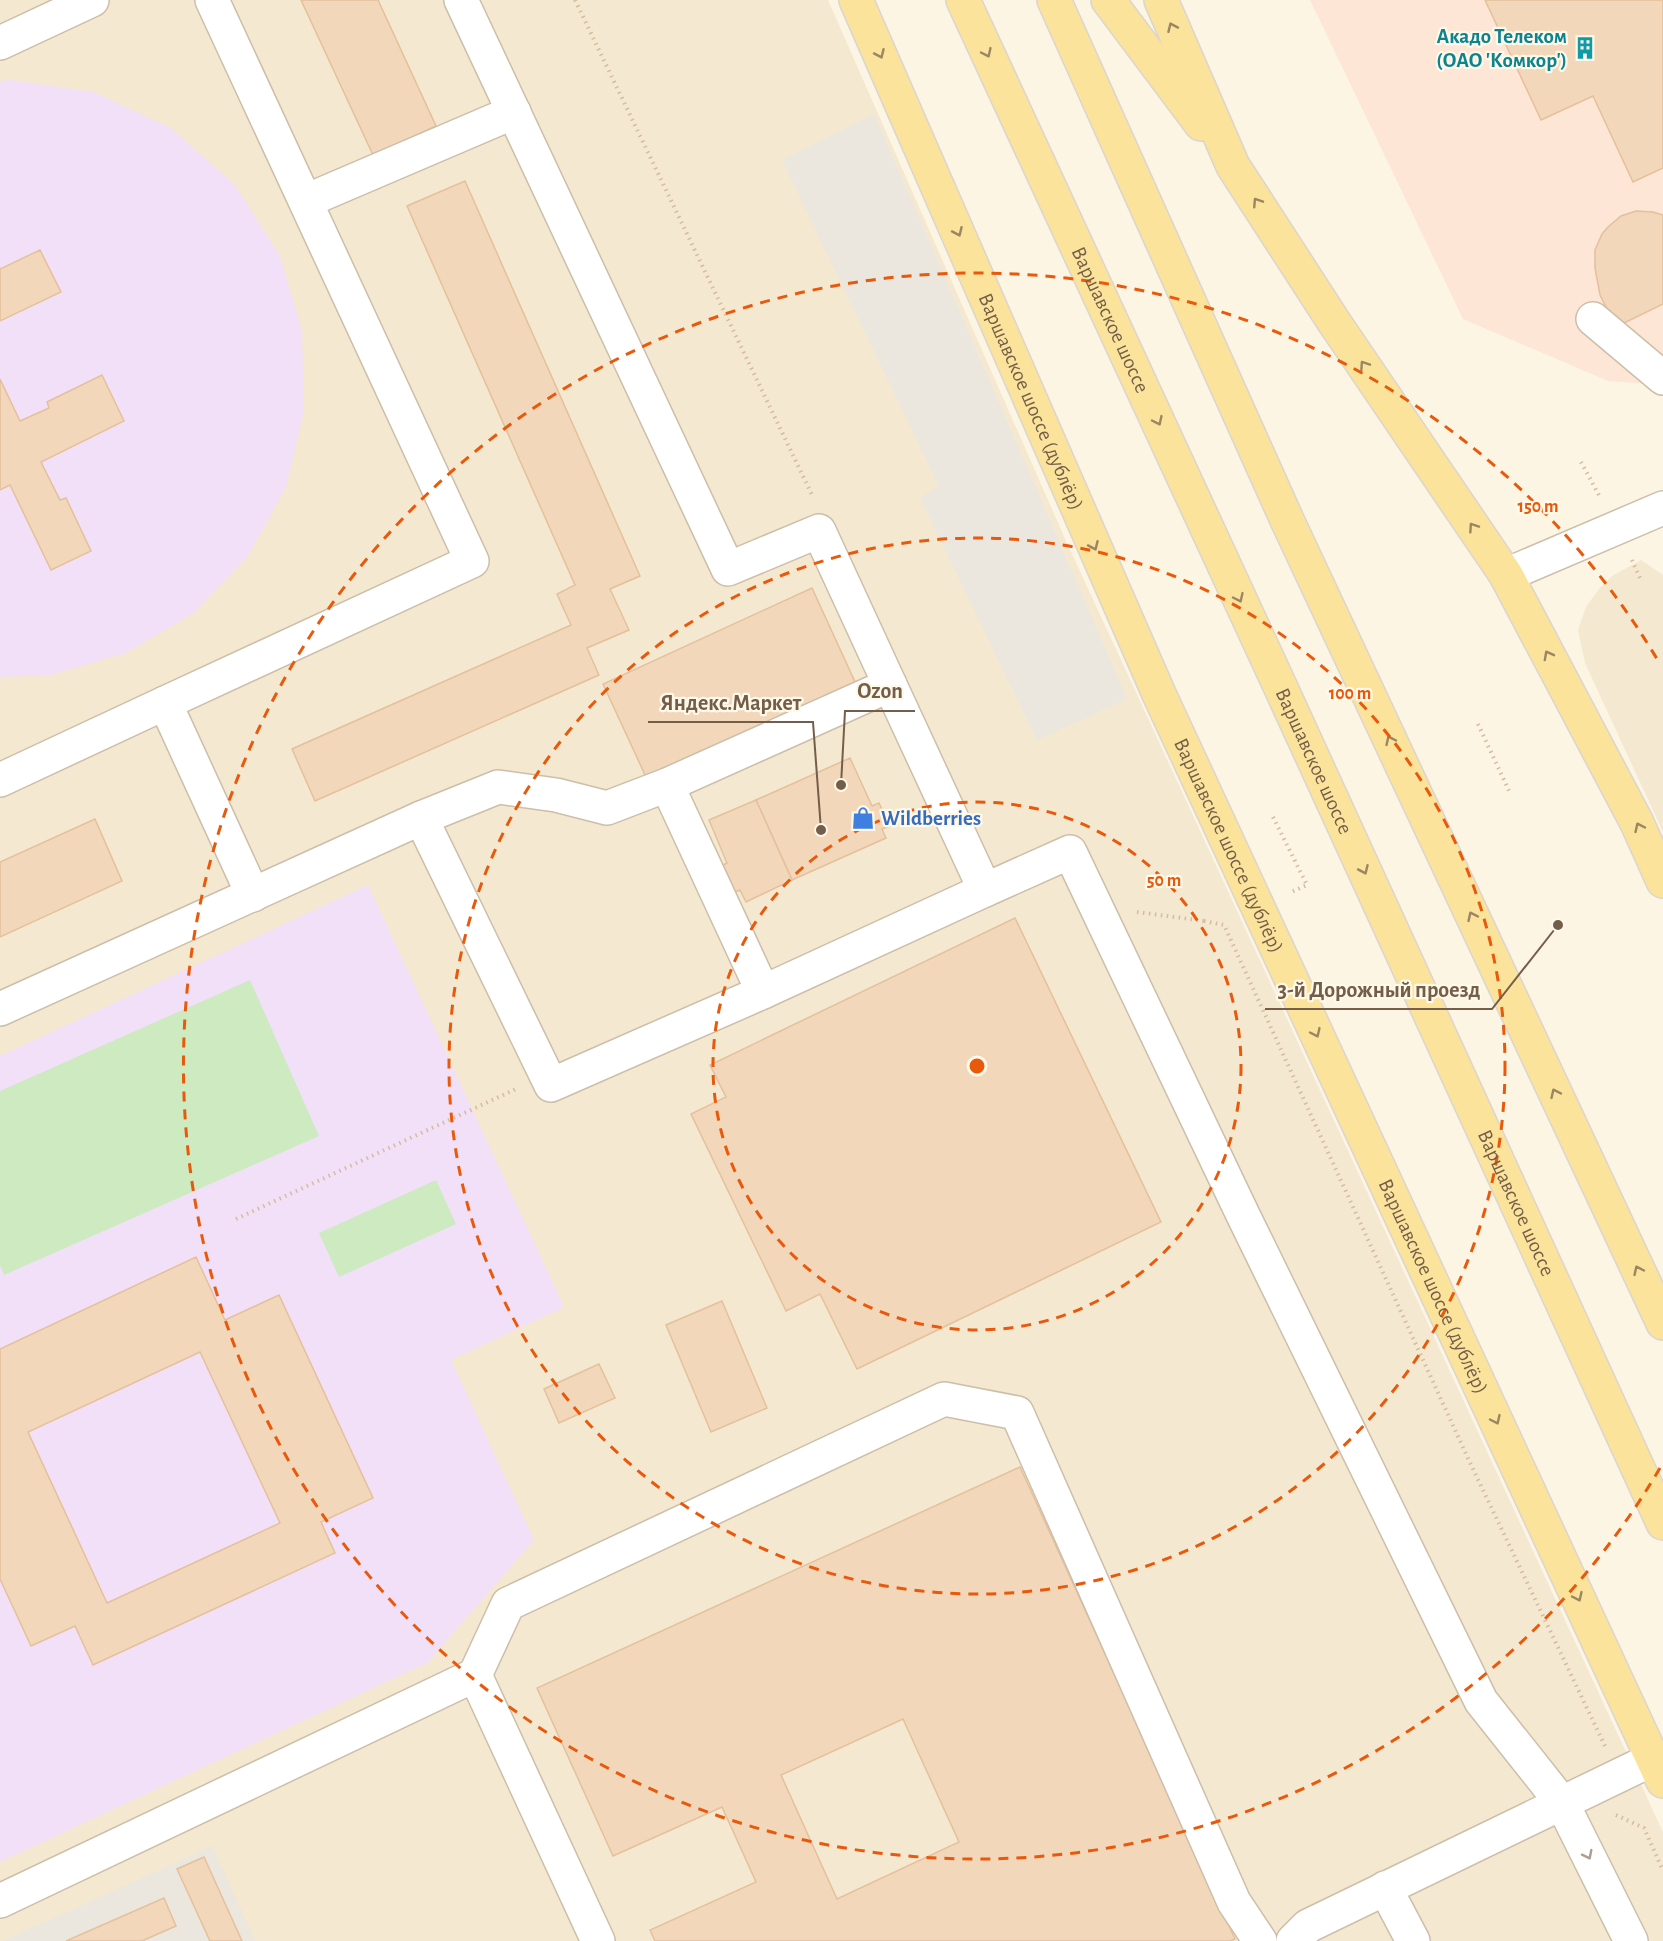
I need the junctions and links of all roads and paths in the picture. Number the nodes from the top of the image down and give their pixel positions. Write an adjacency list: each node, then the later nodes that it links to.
1 (92, 0): 10 (street)
2 (212, 0): 13 (street)
3 (461, 0): 11 (street)
4 (575, 0): 17 (path)
5 (856, 0): 39 (main road, Варшавское шоссе (дублёр), one-way to 39)
6 (963, 0): 37 (main road, Варшавское шоссе, one-way to 37)
7 (1054, 0): 36 (main road, one-way to 7)
8 (1107, 0): 12 (main road)
9 (1161, 0): 12 (main road, one-way to 9)
10 (0, 43)
11 (514, 112): 13 (street); 17 (street)
12 (1233, 166): 18 (main road, one-way to 12)
13 (306, 201): 20 (street)
14 (1593, 319): 15 (street)
15 (1663, 378)
16 (1663, 508): 18 (street)
17 (819, 531): 19 (street)
18 (1506, 575): 27 (main road, one-way to 18)
19 (890, 685): 23 (street); 29 (street)
20 (165, 703): 22 (street); 30 (street)
21 (1478, 724): 24 (path)
22 (0, 780)
23 (667, 785): 26 (street); 32 (street)
24 (1510, 793)
25 (1273, 817): 28 (path)
26 (422, 818): 30 (street); 34 (street)
27 (1663, 880)
28 (1307, 885)
29 (985, 890): 32 (street); 41 (street)
30 (254, 895): 33 (street)
31 (1138, 912): 40 (path)
32 (763, 992): 34 (street)
33 (0, 1010)
34 (546, 1075): 35 (path)
35 (236, 1219)
36 (1663, 1323)
37 (1663, 1523)
38 (475, 1676): 44 (street); 45 (street); 46 (street)
39 (1658, 1770): 40 (street)
40 (1596, 1787): 41 (street); 42 (path)
41 (1562, 1803): 43 (street); 49 (street, one-way to 49)
42 (1663, 1871)
43 (1385, 1888): 47 (street); 48 (street)
44 (0, 1901)
45 (598, 1941)
46 (1260, 1941)
47 (1293, 1941)
48 (1413, 1941)
49 (1631, 1941)

